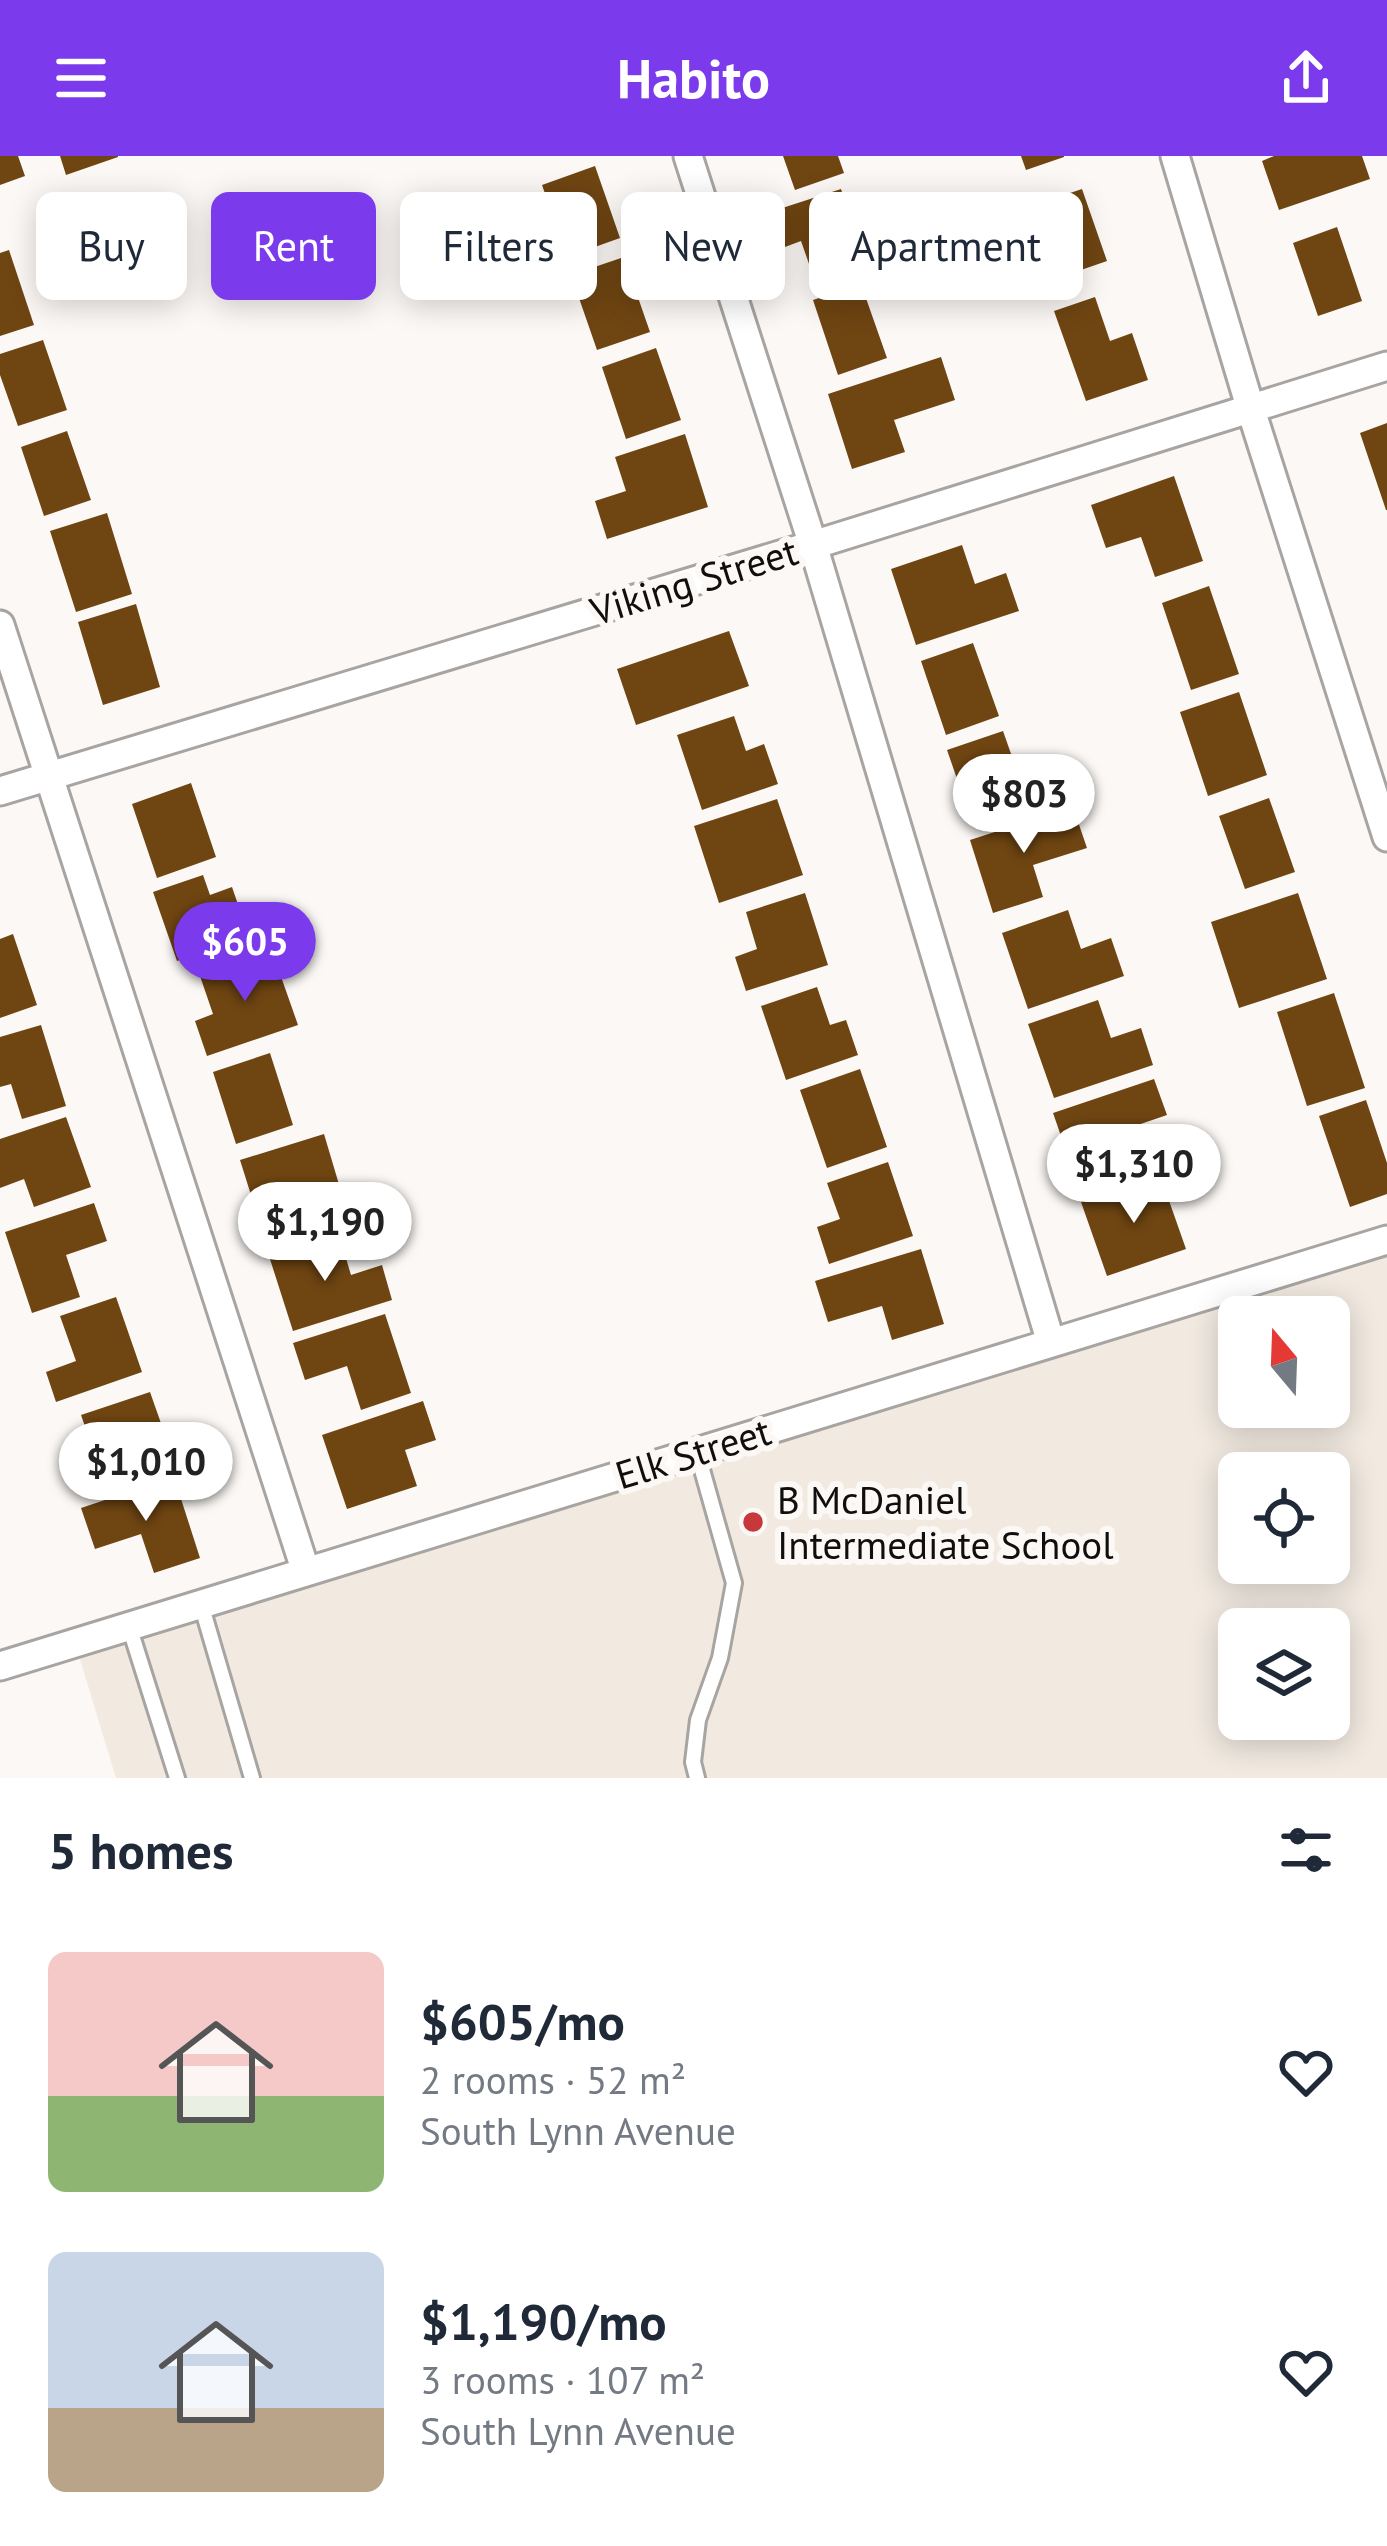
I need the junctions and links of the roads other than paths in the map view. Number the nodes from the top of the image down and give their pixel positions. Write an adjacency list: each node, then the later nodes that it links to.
1 (688, 156): 5 (street)
2 (1175, 156): 4 (street)
3 (1387, 366): 4 (street, Viking Street)
4 (1251, 410): 5 (street, Viking Street); 9 (street)
5 (813, 545): 7 (street, Viking Street); 11 (street)
6 (0, 625): 7 (street)
7 (48, 777): 8 (street, Viking Street); 13 (street)
8 (0, 791)
9 (1387, 838)
10 (1387, 1240): 11 (street, Elk Street)
11 (1051, 1343): 12 (street, Elk Street)
12 (697, 1452): 13 (street, Elk Street); 19 (lane)
13 (306, 1572): 14 (street, Elk Street)
14 (201, 1604): 15 (street, Elk Street); 18 (lane)
15 (129, 1626): 16 (street, Elk Street); 17 (lane)
16 (0, 1666)
17 (177, 1778)
18 (252, 1778)
19 (697, 1778)

